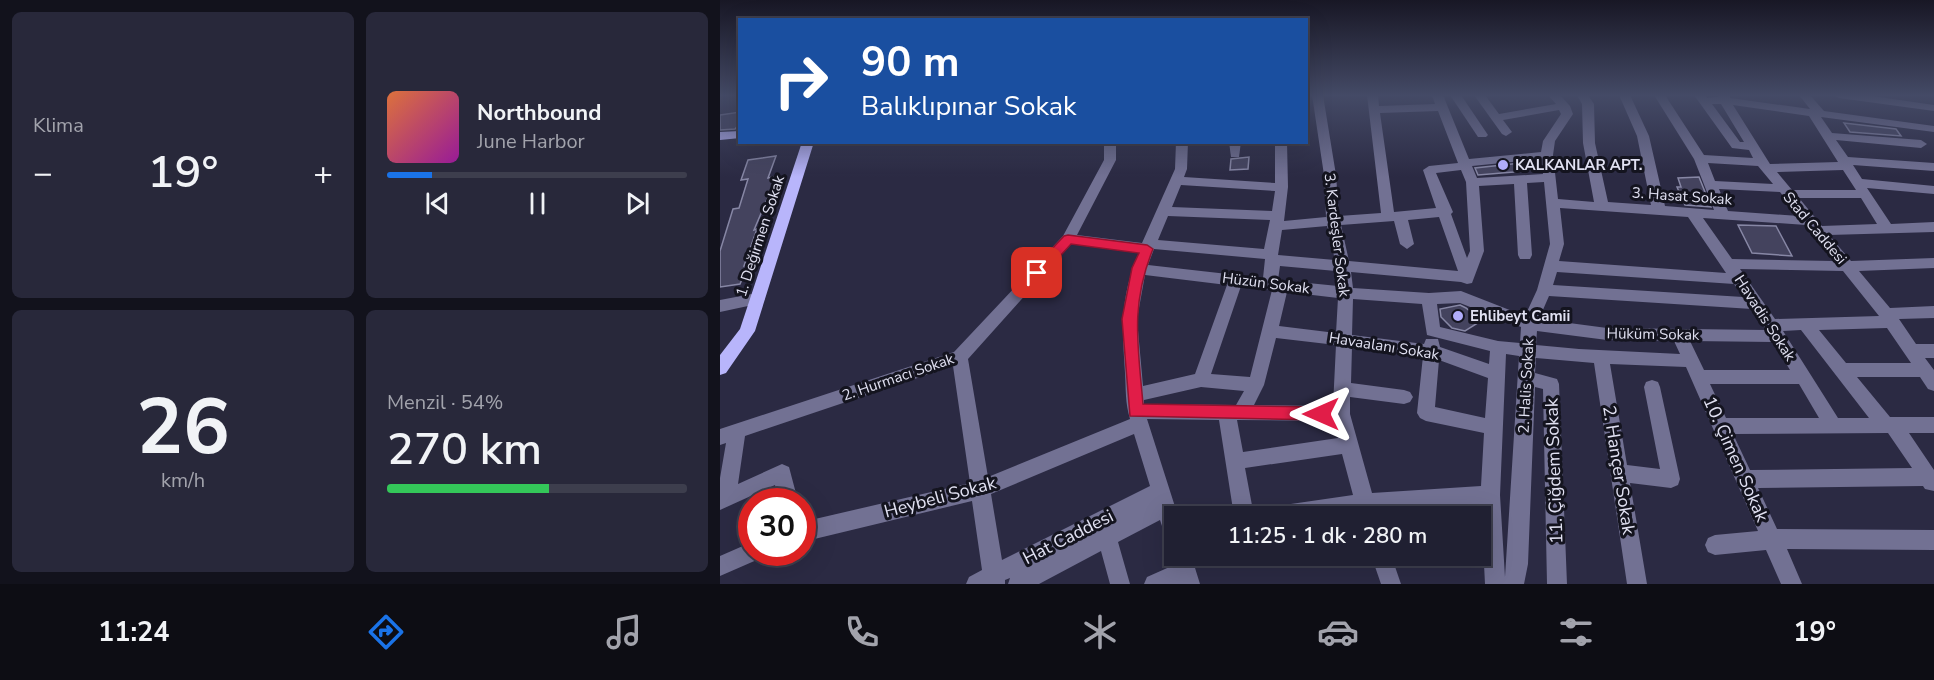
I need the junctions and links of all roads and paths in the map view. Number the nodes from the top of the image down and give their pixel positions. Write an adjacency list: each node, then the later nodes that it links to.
1 (1321, 122): 52 (street, 3. Kardeşler Sokak)
2 (1378, 122): 50 (street)
3 (1448, 122): 31 (street)
4 (1473, 122): 18 (street)
5 (1499, 122): 16 (street)
6 (1561, 122): 27 (street, 2. Halis Sokak)
7 (1587, 122): 44 (street)
8 (1639, 122): 46 (street)
9 (1676, 122): 28 (street)
10 (1720, 122): 26 (street)
11 (1741, 122): 26 (street, Stad Caddesi)
12 (1821, 122): 20 (street)
13 (1880, 122): 14 (street)
14 (1906, 126): 15 (street); 25 (street)
15 (1934, 129)
16 (1506, 132)
17 (738, 134): 19 (main road)
18 (1482, 135)
19 (720, 136)
20 (1827, 136): 25 (street); 30 (street)
21 (807, 144): 74 (main road, 1. Değirmen Sokak)
22 (1110, 144): 56 (street, 2. Hurmacı Sokak)
23 (1182, 144): 36 (street)
24 (1281, 144): 39 (street)
25 (1921, 144): 29 (street)
26 (1752, 147): 32 (street, Stad Caddesi)
27 (1547, 155): 31 (street); 34 (street, 2. Halis Sokak)
28 (1700, 159): 32 (street); 38 (street)
29 (1934, 160)
30 (1845, 164): 32 (street); 33 (street); 40 (street)
31 (1465, 165): 37 (street); 47 (street)
32 (1764, 165): 42 (street, Stad Caddesi)
33 (1934, 167)
34 (1550, 178): 35 (street); 43 (street, 2. Halis Sokak)
35 (1520, 179): 37 (street); 59 (street)
36 (1176, 181): 39 (street); 45 (street)
37 (1472, 182): 67 (street)
38 (1710, 185): 42 (street); 49 (street)
39 (1282, 188): 51 (street)
40 (1860, 188): 41 (street); 42 (street); 55 (street)
41 (1934, 190)
42 (1784, 191): 53 (street, Stad Caddesi)
43 (1554, 203): 44 (street, 3. Hasat Sokak); 64 (street, 2. Halis Sokak)
44 (1602, 206): 46 (street, 3. Hasat Sokak)
45 (1163, 211): 51 (street); 58 (street)
46 (1659, 211): 48 (street, 3. Hasat Sokak)
47 (1446, 212): 50 (street); 67 (street)
48 (1692, 213): 49 (street, 3. Hasat Sokak); 62 (street, Havadis Sokak)
49 (1723, 215): 53 (street, 3. Hasat Sokak)
50 (1394, 216): 52 (street); 57 (street)
51 (1277, 221): 52 (street); 60 (street)
52 (1333, 222): 63 (street, 3. Kardeşler Sokak)
53 (1814, 226): 55 (street, 3. Hasat Sokak); 65 (street, Stad Caddesi)
54 (1934, 227): 55 (street, 3. Hasat Sokak)
55 (1887, 229)
56 (1068, 239): 58 (street); 92 (street, 2. Hurmacı Sokak)
57 (1407, 244)
58 (1148, 247): 60 (street); 66 (street)
59 (1525, 255)
60 (1272, 257): 63 (street); 70 (street)
61 (1934, 263): 65 (street)
62 (1729, 264): 65 (street); 68 (street, Havadis Sokak)
63 (1344, 266): 67 (street); 72 (street, 3. Kardeşler Sokak)
64 (1552, 266): 68 (street); 71 (street, 2. Halis Sokak)
65 (1846, 266): 79 (street, Stad Caddesi)
66 (1139, 268): 69 (street, Hüzün Sokak); 107 (street)
67 (1467, 277): 73 (street)
68 (1740, 279): 76 (street, Havadis Sokak)
69 (1236, 280): 70 (street, Hüzün Sokak); 101 (street)
70 (1276, 284): 72 (street, Hüzün Sokak); 83 (street)
71 (1544, 290): 76 (street); 80 (street, 2. Halis Sokak)
72 (1346, 293): 75 (street, Hüzün Sokak); 86 (street, 3. Kardeşler Sokak)
73 (1461, 297): 75 (street, Hüzün Sokak); 80 (street, Hüzün Sokak)
74 (757, 299): 77 (street); 94 (main road, 1. Değirmen Sokak)
75 (1429, 299): 84 (street)
76 (1756, 304): 82 (street, Havadis Sokak)
77 (720, 306)
78 (1934, 312): 79 (street, Hüküm Sokak)
79 (1890, 318): 81 (street, Hüküm Sokak); 90 (street, Stad Caddesi)
80 (1529, 324): 85 (street, Hüküm Sokak); 88 (street, 2. Halis Sokak)
81 (1805, 324): 82 (street, Hüküm Sokak); 96 (street)
82 (1774, 330): 85 (street, Hüküm Sokak); 99 (street, Havadis Sokak)
83 (1270, 331): 86 (street, Havaalanı Sokak); 103 (street)
84 (1433, 331): 87 (street); 89 (street)
85 (1679, 334): 95 (street, 10. Çimen Sokak)
86 (1344, 339): 89 (street, Havaalanı Sokak); 105 (street, 3. Kardeşler Sokak)
87 (1498, 347): 88 (street); 98 (street)
88 (1528, 350): 93 (street); 100 (street, 2. Halis Sokak)
89 (1432, 351): 98 (street, Havaalanı Sokak); 114 (street)
90 (1912, 351): 91 (street); 97 (street, Stad Caddesi)
91 (1934, 351)
92 (960, 357): 115 (street, 2. Hurmacı Sokak); 123 (street)
93 (1601, 357): 95 (street); 118 (street, 2. Hançer Sokak)
94 (720, 368)
95 (1696, 369): 99 (street); 111 (street, 10. Çimen Sokak)
96 (1840, 370): 97 (street); 113 (street)
97 (1924, 370): 102 (street, Stad Caddesi)
98 (1496, 374): 114 (street)
99 (1804, 377): 112 (street, Havadis Sokak)
100 (1527, 378): 147 (street, 2. Halis Sokak); 148 (street, 11. Çiğdem Sokak)
101 (1201, 380): 103 (street); 107 (street)
102 (1934, 384)
103 (1256, 385): 108 (street)
104 (1652, 387): 118 (street)
105 (1342, 389): 106 (street); 109 (street, 3. Kardeşler Sokak)
106 (1404, 397)
107 (1136, 410): 108 (street); 123 (street, Heybeli Sokak); 126 (street)
108 (1234, 413): 109 (street); 117 (street)
109 (1341, 414): 116 (street, 3. Kardeşler Sokak)
110 (1934, 425): 113 (street)
111 (1721, 426): 112 (street); 119 (street, 10. Çimen Sokak)
112 (1834, 426): 113 (street)
113 (1890, 426): 120 (street)
114 (1493, 427): 125 (street)
115 (728, 434): 127 (street)
116 (1349, 445): 117 (street); 130 (street, 3. Kardeşler Sokak)
117 (1235, 461): 129 (street)
118 (1619, 472): 149 (street, 2. Hançer Sokak)
119 (1746, 479): 120 (street); 134 (street, 10. Çimen Sokak)
120 (1931, 481)
121 (749, 488): 122 (street)
122 (785, 488)
123 (979, 490): 132 (street, Heybeli Sokak); 141 (street)
124 (738, 493): 127 (street)
125 (1490, 495): 131 (street); 146 (street)
126 (1163, 498): 128 (street); 133 (street, Hat Caddesi); 141 (street, Hat Caddesi)
127 (723, 500)
128 (1165, 506)
129 (1242, 506)
130 (1365, 506)
131 (1399, 506)
132 (816, 529)
133 (1107, 537): 142 (street, Hat Caddesi); 143 (street)
134 (1773, 539): 135 (street); 136 (street); 150 (street, 10. Çimen Sokak)
135 (1934, 540)
136 (1715, 545)
137 (738, 558): 138 (street)
138 (720, 566)
139 (1384, 566): 145 (street)
140 (1186, 570): 144 (street)
141 (988, 581)
142 (1018, 584)
143 (1120, 584)
144 (1154, 584)
145 (1390, 584)
146 (1495, 584)
147 (1514, 584)
148 (1557, 584)
149 (1637, 584)
150 (1792, 584)

